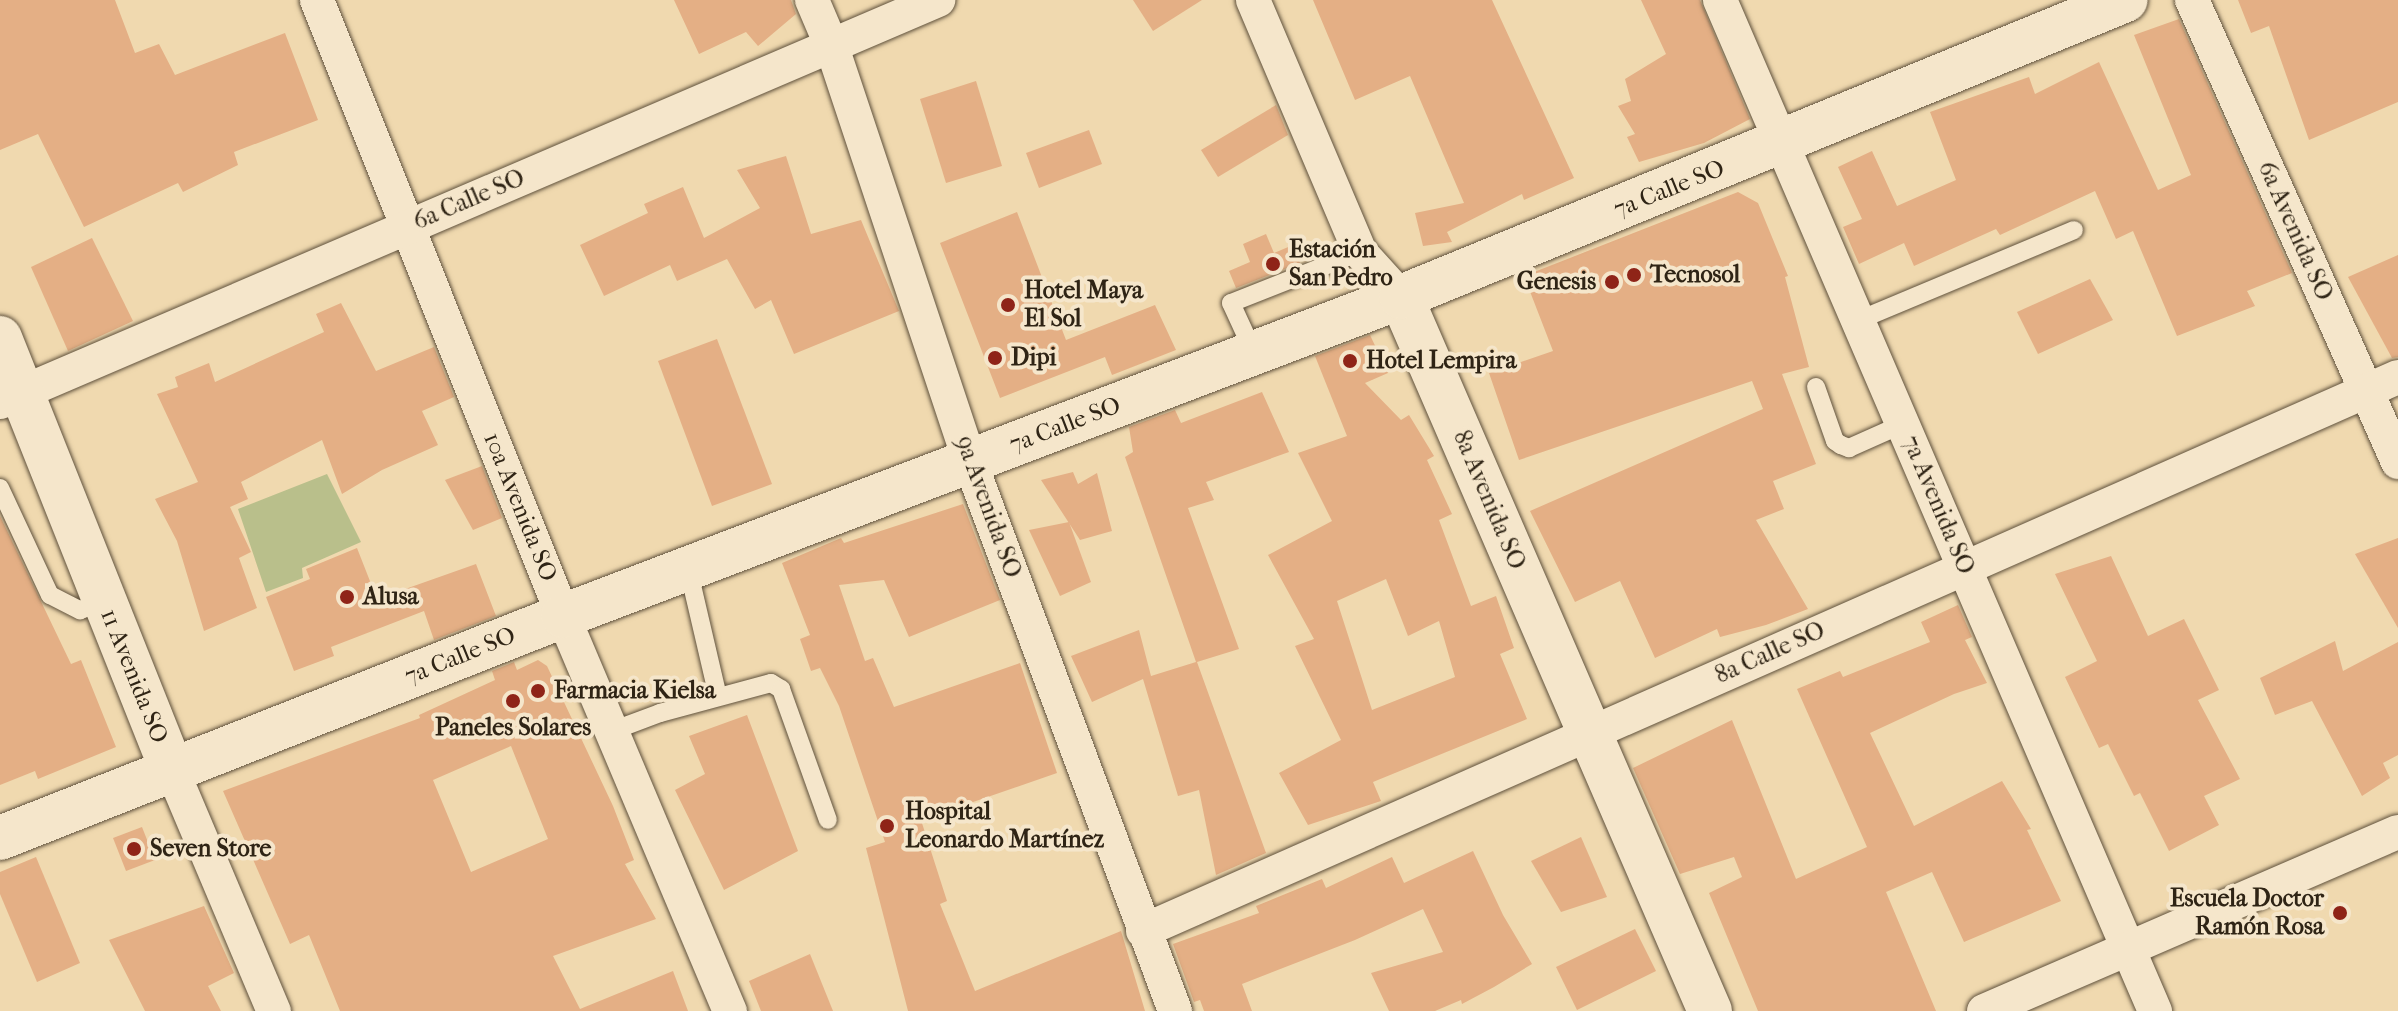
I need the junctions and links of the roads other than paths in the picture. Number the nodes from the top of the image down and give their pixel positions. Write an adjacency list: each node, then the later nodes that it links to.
1 (317, 0): 10 (street, 10a Avenida SO)
2 (812, 0): 8 (street, 9a Avenida SO)
3 (938, 0): 8 (street, 6a Calle SO)
4 (1253, 0): 12 (street, 8a Avenida SO)
5 (1720, 0): 9 (street, 7a Avenida SO)
6 (2126, 0): 9 (main road, 7a Calle SO)
7 (2192, 0): 19 (street, 6a Avenida SO)
8 (832, 47): 10 (street, 6a Calle SO); 22 (street, 9a Avenida SO)
9 (1783, 143): 13 (main road, 7a Calle SO); 14 (street, 7a Avenida SO)
10 (408, 225): 20 (street, 6a Calle SO); 28 (street, 10a Avenida SO)
11 (2074, 230): 14 (lane)
12 (1360, 252): 13 (street, 8a Avenida SO); 16 (lane)
13 (1401, 297): 16 (main road, 7a Calle SO); 31 (main road, 8a Avenida SO)
14 (1859, 320): 21 (street, 7a Avenida SO)
15 (0, 338): 20 (main road, 11 Avenida SO)
16 (1254, 353): 22 (main road, 7a Calle SO)
17 (2398, 377): 19 (street, 8a Calle SO)
18 (1816, 387): 21 (lane)
19 (2366, 391): 23 (street, 6a Avenida SO); 26 (street, 8a Calle SO)
20 (10, 398): 27 (main road, 11 Avenida SO)
21 (1903, 424): 26 (street, 7a Avenida SO)
22 (970, 462): 25 (main road, 7a Calle SO); 36 (street, 9a Avenida SO)
23 (2398, 462)
24 (0, 488): 27 (lane)
25 (688, 568): 28 (main road, 7a Calle SO); 29 (lane)
26 (1965, 568): 31 (street, 8a Calle SO); 37 (street, 7a Avenida SO)
27 (104, 602): 32 (main road, 11 Avenida SO)
28 (563, 616): 30 (street, 10a Avenida SO); 32 (main road, 7a Calle SO)
29 (718, 697): 30 (lane); 33 (lane)
30 (612, 731): 39 (street, 10a Avenida SO)
31 (1590, 732): 36 (street, 8a Calle SO); 41 (main road, 8a Avenida SO)
32 (172, 770): 35 (main road, 7a Calle SO); 38 (street, 11 Avenida SO)
33 (828, 820)
34 (2398, 832): 37 (street)
35 (0, 838)
36 (1143, 931): 40 (street, 9a Avenida SO)
37 (2128, 949): 42 (street); 43 (street, 7a Avenida SO)
38 (274, 1011)
39 (730, 1011)
40 (1175, 1011)
41 (1710, 1011)
42 (1984, 1011)
43 (2155, 1011)

